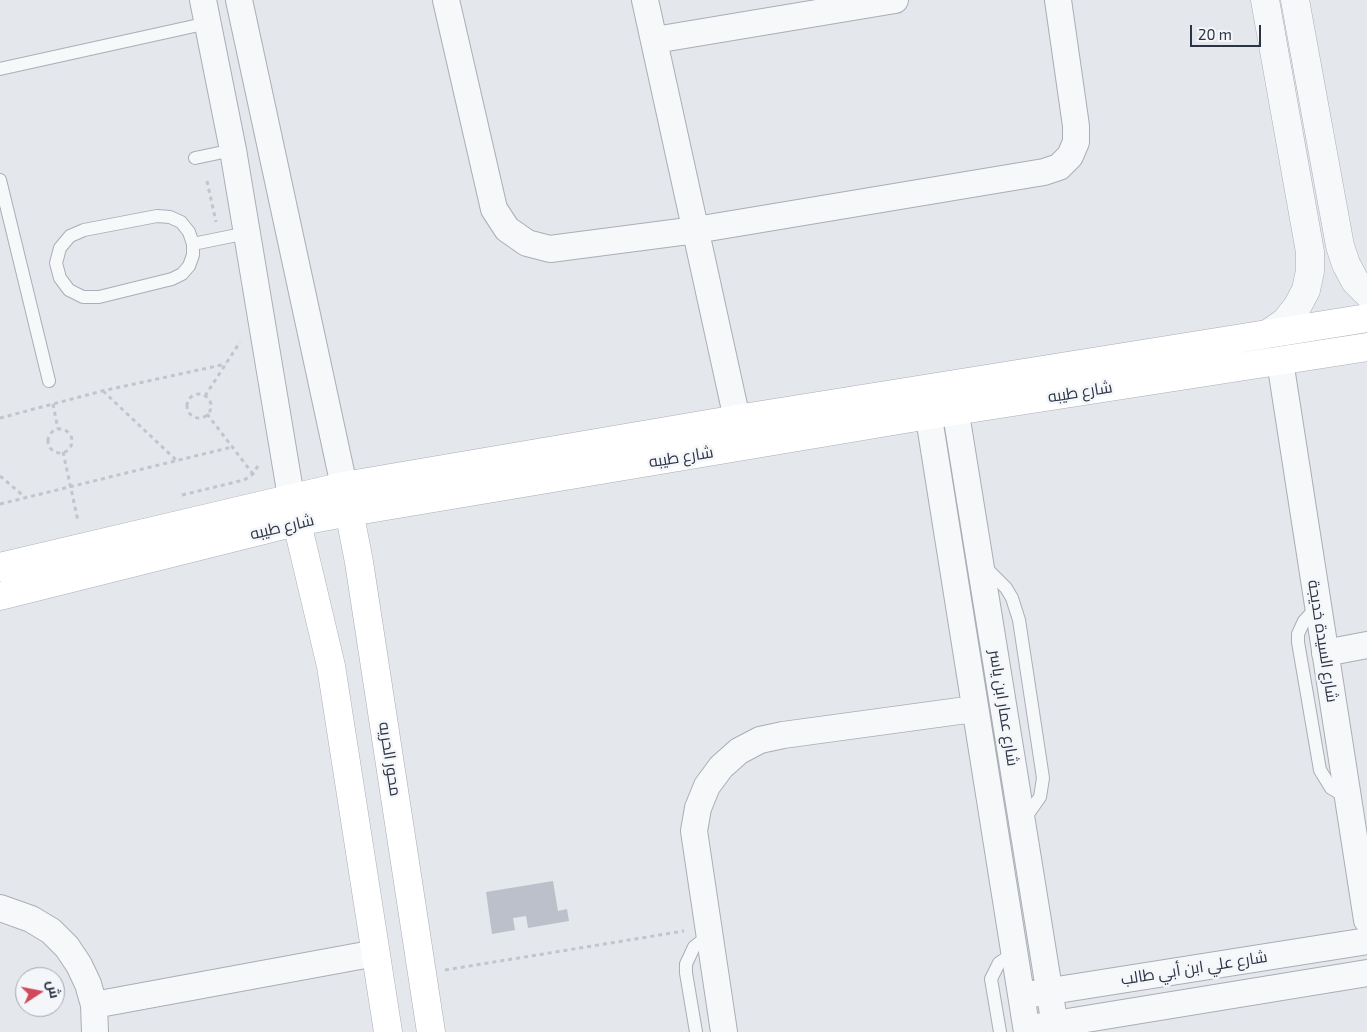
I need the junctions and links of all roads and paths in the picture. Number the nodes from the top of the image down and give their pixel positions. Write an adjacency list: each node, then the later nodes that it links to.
1 (239, 0): 45 (street)
2 (446, 0): 16 (street)
3 (645, 0): 10 (street)
4 (895, 0): 8 (street)
5 (1058, 0): 16 (street)
6 (1266, 0): 22 (street)
7 (1295, 0): 20 (street)
8 (860, 3): 10 (street)
9 (205, 12): 11 (lane); 12 (street)
10 (655, 40): 16 (street)
11 (0, 69)
12 (233, 150): 13 (lane); 17 (street)
13 (195, 158)
14 (0, 180): 27 (lane)
15 (207, 181): 18 (path)
16 (696, 230): 34 (street)
17 (247, 233): 18 (lane); 47 (street)
18 (219, 239): 19 (lane)
19 (193, 244): 19 (lane)
20 (1367, 293)
21 (1367, 318): 22 (main road, شارع طيبه)
22 (1269, 333): 30 (main road, شارع طيبه)
23 (1367, 347): 25 (main road, شارع طيبه)
24 (243, 348): 26 (path)
25 (1280, 362): 30 (main road, شارع طيبه); 51 (street, شارع السيدة خديجة)
26 (226, 364): 28 (path); 29 (path)
27 (50, 381)
28 (102, 391): 31 (path); 39 (path)
29 (205, 396): 32 (path); 32 (path)
30 (940, 400): 34 (main road, شارع طيبه); 45 (main road, شارع طيبه); 54 (street, شارع عمار ابن ياسر); 64 (street, شارع عمار ابن ياسر)
31 (54, 404): 33 (path); 35 (path)
32 (207, 414): 36 (path)
33 (0, 418)
34 (736, 419): 45 (main road, شارع طيبه)
35 (58, 429): 37 (path); 37 (path)
36 (232, 447): 39 (path); 40 (path)
37 (63, 452): 42 (path)
38 (260, 459): 40 (path)
39 (177, 461): 42 (path)
40 (253, 474): 43 (path)
41 (0, 476): 44 (path)
42 (70, 487): 44 (path); 48 (path)
43 (179, 496)
44 (26, 498): 46 (path)
45 (347, 499): 47 (main road, شارع طيبه); 62 (main road, محور الحريه)
46 (0, 504)
47 (294, 510): 49 (main road, شارع طيبه); 50 (main road, شارع طيبه); 60 (main road)
48 (87, 519)
49 (0, 566)
50 (0, 596)
51 (1318, 606): 53 (street, شارع السيدة خديجة); 55 (lane)
52 (1367, 645): 53 (street)
53 (1325, 653): 55 (street, شارع السيدة خديجة)
54 (974, 709): 58 (street); 61 (street, شارع عمار ابن ياسر)
55 (1348, 798): 57 (street, شارع السيدة خديجة)
56 (0, 908): 66 (street)
57 (1367, 920)
58 (708, 932): 62 (path); 72 (lane); 73 (street)
59 (1367, 941): 64 (street, شارع علي ابن أبي طالب)
60 (376, 953): 66 (street); 70 (main road)
61 (1014, 953): 65 (street, شارع عمار ابن ياسر); 74 (lane)
62 (423, 974): 71 (main road, محور الحريه)
63 (1367, 974): 67 (street, شارع علي ابن أبي طالب)
64 (1048, 990): 65 (street, شارع علي ابن أبي طالب); 67 (street, شارع عمار ابن ياسر)
65 (1021, 996): 68 (street, شارع عمار ابن ياسر)
66 (94, 1005): 69 (street)
67 (1055, 1028): 68 (street, شارع علي ابن أبي طالب)
68 (1027, 1030)
69 (95, 1032)
70 (388, 1032)
71 (432, 1032)
72 (696, 1032)
73 (724, 1032)
74 (1000, 1032)

